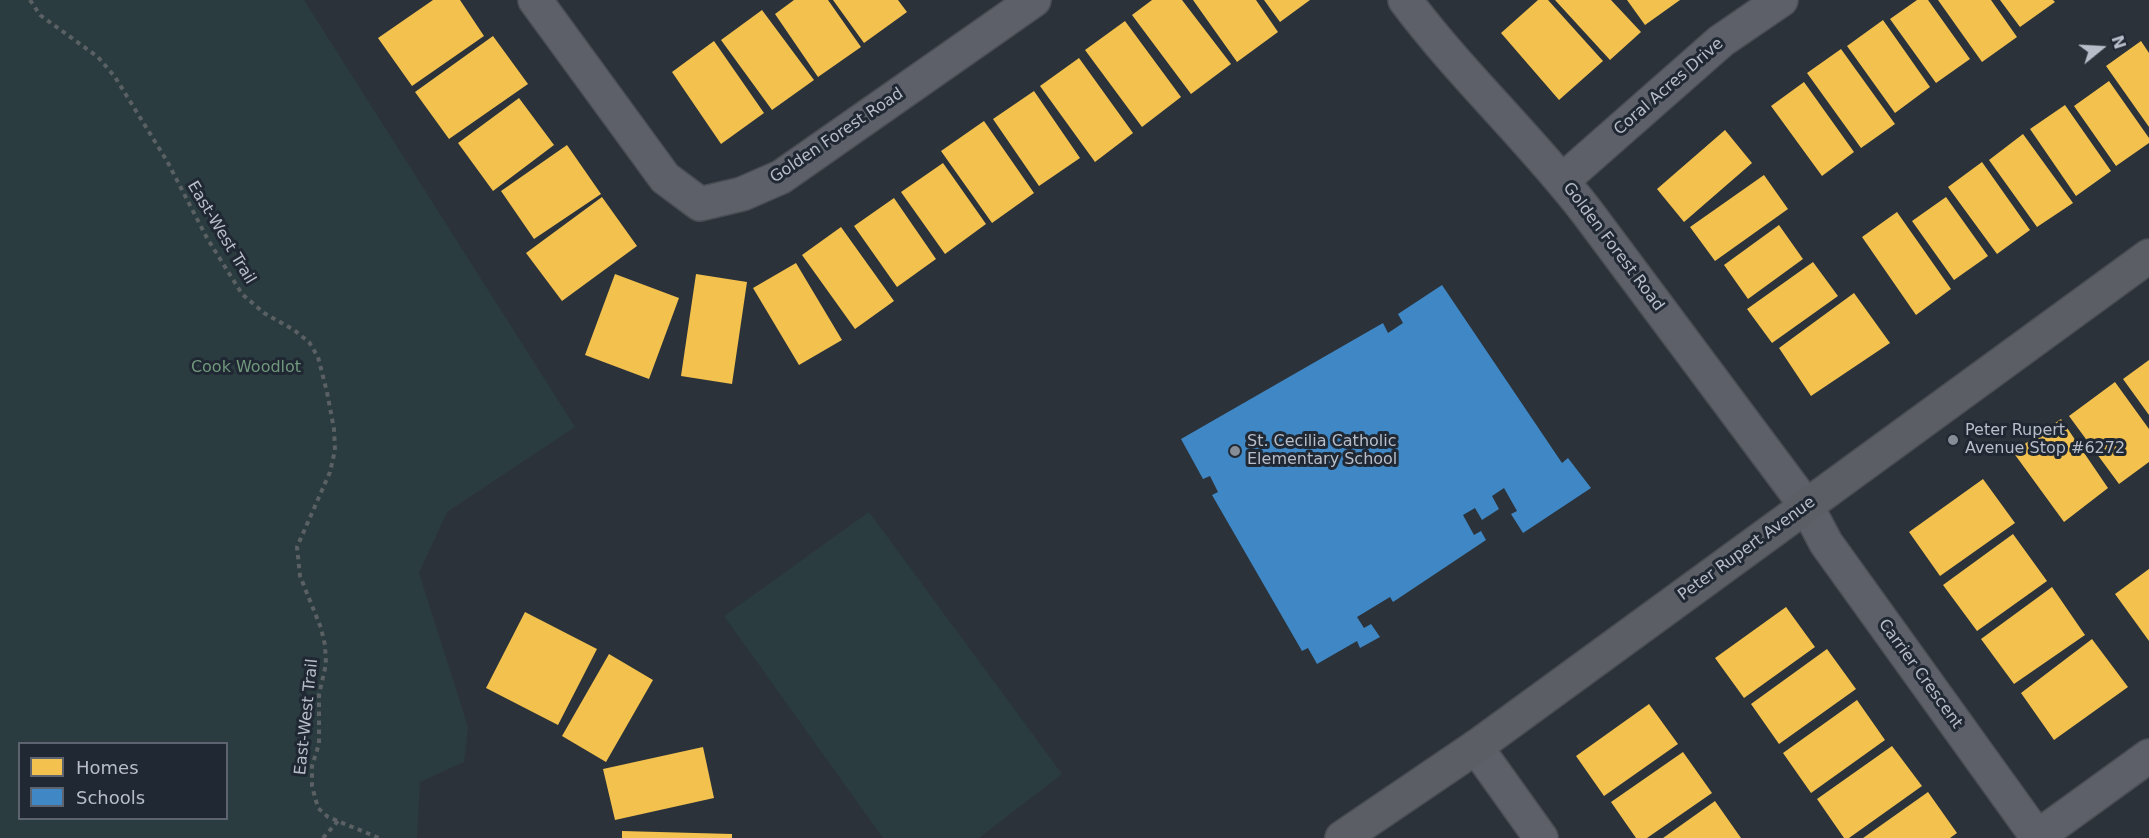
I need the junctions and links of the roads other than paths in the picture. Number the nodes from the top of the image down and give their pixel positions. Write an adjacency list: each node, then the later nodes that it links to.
1 (535, 0): 2 (street, Golden Forest Road)
2 (1034, 0)
3 (1405, 0): 5 (street, Golden Forest Road)
4 (1781, 0): 5 (street, Coral Acres Drive)
5 (1563, 180): 7 (street, Golden Forest Road)
6 (2149, 256): 7 (street, Peter Rupert Avenue)
7 (1807, 507): 8 (street, Peter Rupert Avenue); 12 (street, Carrier Crescent)
8 (1476, 747): 10 (street, Peter Rupert Avenue); 11 (street)
9 (2149, 756): 12 (street)
10 (1342, 838)
11 (1541, 838)
12 (2038, 838)

